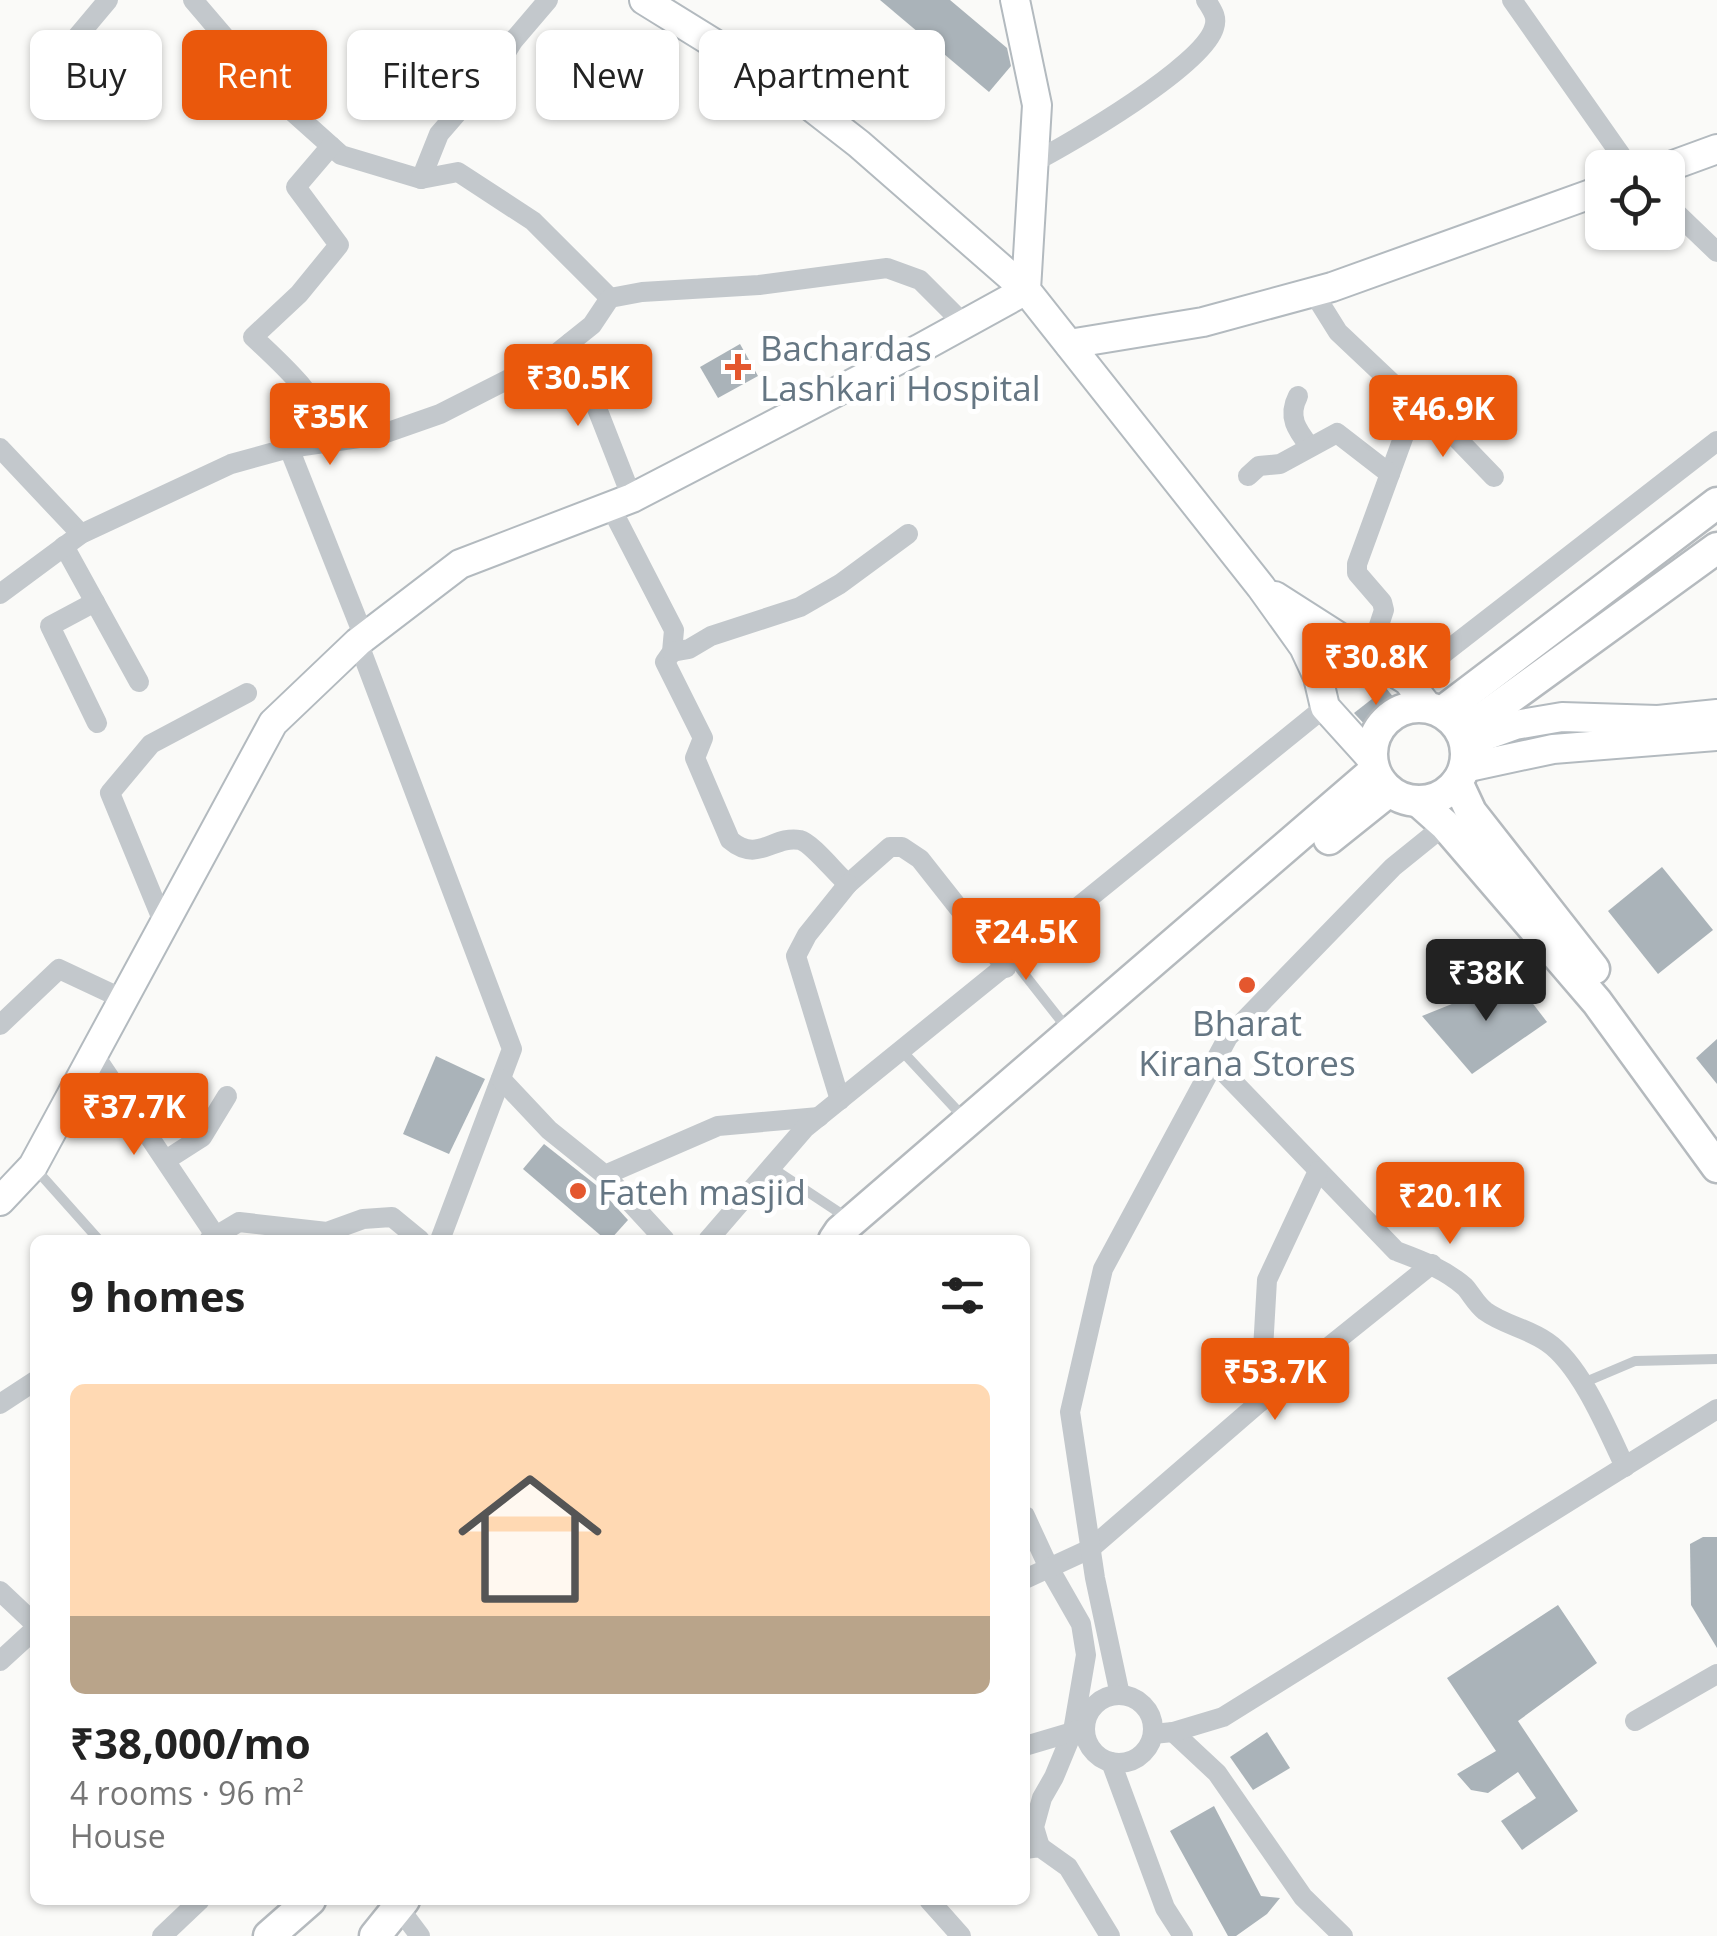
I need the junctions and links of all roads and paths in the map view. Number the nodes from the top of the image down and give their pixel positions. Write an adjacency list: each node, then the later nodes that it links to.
1 (108, 0): 8 (street)
2 (192, 0): 9 (street)
3 (548, 0): 14 (street)
4 (644, 0): 18 (street)
5 (1015, 0): 13 (street)
6 (1206, 0): 13 (street)
7 (1512, 0): 11 (street)
8 (83, 30)
9 (332, 146): 14 (street); 26 (street)
10 (1717, 149): 12 (street)
11 (1617, 150)
12 (1685, 161)
13 (1034, 162): 18 (street)
14 (421, 178): 20 (street)
15 (1585, 196): 19 (street)
16 (1685, 222): 17 (street)
17 (1717, 252)
18 (1026, 290): 21 (street); 23 (street)
19 (1312, 292): 23 (street); 25 (street)
20 (610, 298): 21 (street); 22 (street)
21 (964, 324): 34 (street)
22 (571, 342): 26 (street); 34 (street)
23 (1069, 344): 39 (street)
24 (1298, 396): 28 (street)
25 (1414, 408): 31 (street); 33 (street)
26 (336, 442): 30 (street)
27 (1717, 442): 45 (street)
28 (1310, 447): 31 (street); 32 (street)
29 (0, 448): 37 (street)
30 (289, 448): 37 (street); 42 (street)
31 (1390, 474): 44 (street)
32 (1248, 476)
33 (1494, 477)
34 (621, 502): 42 (street); 43 (street)
35 (1717, 503): 52 (main road)
36 (908, 534): 43 (street)
37 (72, 540): 40 (street); 41 (street)
38 (1717, 548): 52 (main road)
39 (1261, 587): 44 (street); 48 (street)
40 (0, 594)
41 (94, 602): 46 (street); 50 (street)
42 (361, 639): 56 (street); 64 (street)
43 (672, 652): 55 (street)
44 (1369, 656): 45 (street)
45 (1408, 681): 52 (street)
46 (139, 682)
47 (247, 693): 56 (street)
48 (1325, 707): 53 (street); 57 (street)
49 (1717, 714): 52 (street)
50 (96, 722)
51 (1717, 736): 52 (street)
52 (1453, 741): 53 (main road); 53 (main road); 69 (main road)
53 (1388, 780): 54 (main road); 60 (main road); 77 (main road)
54 (1445, 825): 63 (street); 73 (main road)
55 (848, 884): 57 (street); 66 (street)
56 (164, 924): 58 (street)
57 (1010, 964): 60 (lane); 61 (street)
58 (123, 999): 59 (street); 62 (street)
59 (4, 1015)
60 (1071, 1033): 68 (main road)
61 (902, 1051): 66 (street); 68 (lane)
62 (93, 1054): 70 (street); 71 (street)
63 (1215, 1063): 74 (street); 94 (street)
64 (500, 1079): 75 (street); 82 (street)
65 (227, 1096): 70 (street)
66 (840, 1100): 67 (street)
67 (819, 1117): 72 (street); 75 (street)
68 (968, 1122): 77 (main road)
69 (1717, 1137)
70 (166, 1160): 79 (street)
71 (33, 1166): 76 (street); 78 (lane)
72 (771, 1167): 77 (lane); 84 (street)
73 (1717, 1168)
74 (1318, 1171): 85 (street); 89 (street)
75 (605, 1175): 83 (street)
76 (0, 1201)
77 (849, 1234)
78 (95, 1235)
79 (210, 1235)
80 (217, 1235): 81 (street)
81 (414, 1235)
82 (442, 1235)
83 (661, 1235)
84 (712, 1235)
85 (1432, 1264): 88 (street); 89 (street)
86 (1717, 1359): 88 (lane)
87 (30, 1384): 90 (street)
88 (1582, 1384): 92 (street)
89 (1260, 1402): 94 (street)
90 (0, 1404)
91 (1717, 1409): 92 (street)
92 (1625, 1467): 105 (street)
93 (1030, 1527): 95 (street)
94 (1090, 1548): 95 (street); 102 (street)
95 (1049, 1568): 96 (street); 104 (street)
96 (1030, 1577)
97 (0, 1591): 98 (street)
98 (30, 1621)
99 (30, 1631): 100 (street)
100 (0, 1661)
101 (1717, 1674): 103 (street)
102 (1120, 1695): 104 (street); 105 (street)
103 (1636, 1721)
104 (1079, 1729): 106 (street); 107 (street); 108 (street)
105 (1163, 1733): 107 (street); 121 (street)
106 (1030, 1744)
107 (1111, 1762): 120 (street)
108 (1032, 1848): 119 (street)
109 (195, 1905): 114 (street)
110 (300, 1905): 115 (main road)
111 (400, 1905): 116 (main road)
112 (402, 1905): 117 (street)
113 (933, 1905): 118 (street)
114 (162, 1936)
115 (269, 1936)
116 (375, 1936)
117 (420, 1936)
118 (961, 1936)
119 (1110, 1936)
120 (1184, 1936)
121 (1343, 1936)

